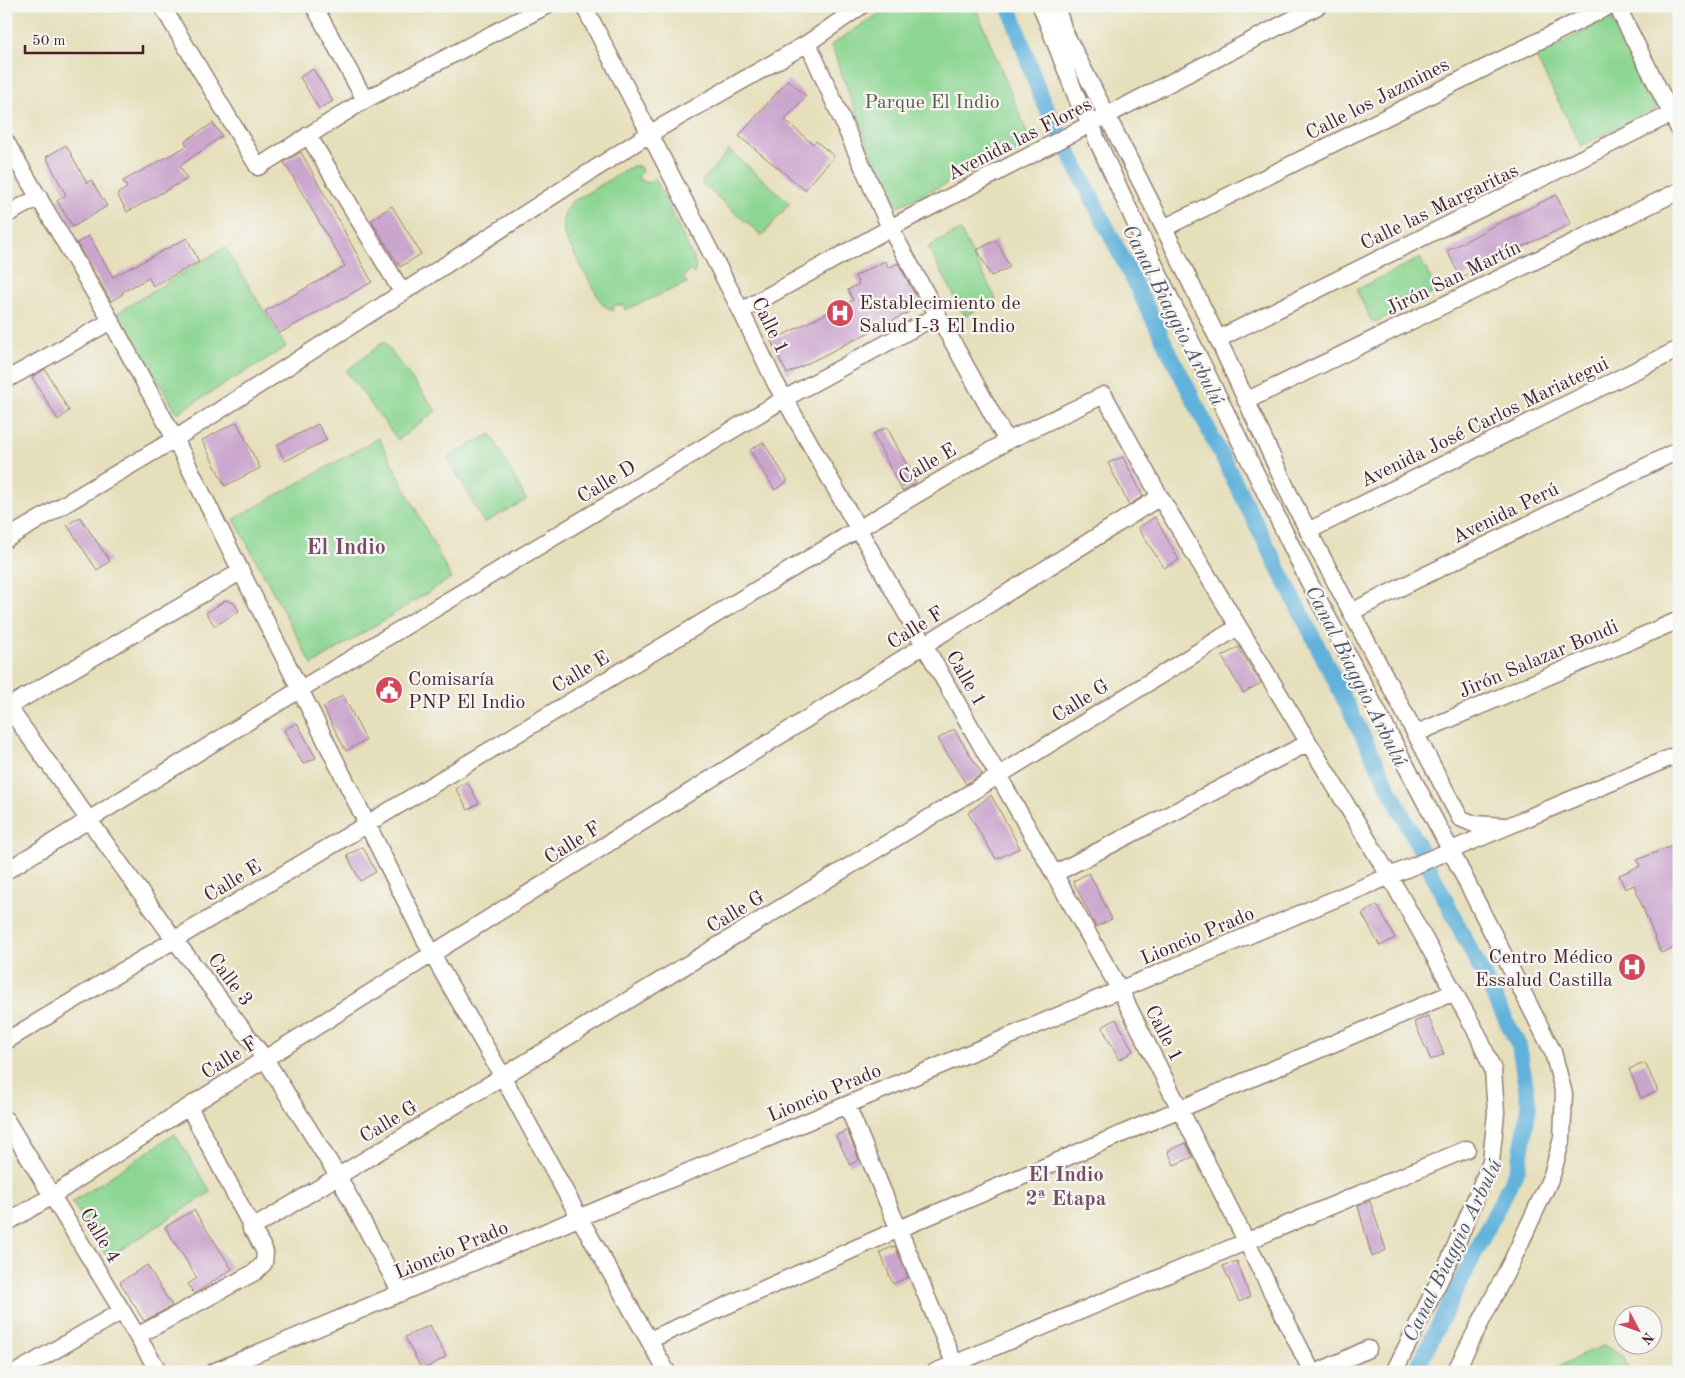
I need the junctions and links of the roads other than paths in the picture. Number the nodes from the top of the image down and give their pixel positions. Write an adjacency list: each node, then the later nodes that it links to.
1 (162, 6): 17 (street)
2 (314, 6): 12 (street)
3 (546, 6): 12 (street)
4 (584, 6): 16 (street, Calle 1)
5 (861, 6): 11 (street)
6 (1041, 6): 15 (street)
7 (1056, 6): 13 (street)
8 (1318, 6): 13 (street, Avenida las Flores)
9 (1609, 6): 23 (street, Calle los Jazmines)
10 (1616, 6): 14 (street)
11 (808, 43): 16 (street); 22 (street)
12 (365, 100): 17 (street)
13 (1107, 116): 15 (street, Avenida las Flores); 23 (street)
14 (1676, 118): 28 (street, Calle las Margaritas)
15 (1087, 127): 22 (street, Avenida las Flores); 54 (street)
16 (649, 134): 24 (street); 25 (street, Calle 1)
17 (308, 135): 24 (street)
18 (6, 142): 20 (street)
19 (1679, 191): 32 (street, Jirón San Martín)
20 (39, 197): 21 (street); 27 (street)
21 (6, 215)
22 (890, 228): 25 (street, Avenida las Flores); 26 (street)
23 (1164, 228): 28 (street)
24 (402, 292): 33 (street)
25 (741, 311): 31 (street, Calle 1)
26 (938, 315): 31 (street, Calle D); 34 (street)
27 (112, 321): 30 (street); 33 (street)
28 (1218, 339): 32 (street)
29 (1679, 349): 38 (street, Avenida José Carlos Mariategui)
30 (6, 380)
31 (784, 399): 37 (street, Calle 1); 45 (street, Calle D)
32 (1246, 402): 38 (street)
33 (174, 439): 39 (street); 40 (street)
34 (1007, 441): 36 (street, Calle E); 37 (street, Calle E)
35 (1679, 450): 41 (street, Avenida Perú)
36 (1160, 497): 43 (street); 44 (street, Calle F)
37 (858, 529): 44 (street, Calle 1); 52 (street, Calle E)
38 (1308, 531): 41 (street)
39 (6, 539)
40 (240, 572): 45 (street); 46 (street)
41 (1351, 612): 47 (street)
42 (1679, 620): 47 (street, Jirón Salazar Bondi)
43 (1238, 627): 48 (street); 50 (street, Calle G)
44 (924, 646): 50 (street, Calle 1); 59 (street, Calle F)
45 (299, 690): 51 (street, Calle D); 52 (street)
46 (7, 706): 51 (street, Calle 3)
47 (1415, 734): 53 (street)
48 (1308, 743): 56 (street); 57 (street)
49 (1679, 754): 53 (street, Lioncio Prado)
50 (998, 776): 56 (street, Calle 1); 64 (street, Calle G)
51 (88, 821): 55 (street, Calle D); 58 (street, Calle 3)
52 (366, 824): 58 (street, Calle E); 59 (street)
53 (1508, 826): 54 (street, Lioncio Prado)
54 (1451, 850): 57 (street, Lioncio Prado); 91 (street)
55 (6, 870)
56 (1054, 874): 60 (street, Calle 1)
57 (1395, 874): 60 (street, Lioncio Prado); 61 (street)
58 (174, 939): 62 (street, Calle E); 63 (street, Calle 3)
59 (432, 954): 63 (street, Calle F); 64 (street)
60 (1120, 990): 65 (street, Lioncio Prado); 67 (street, Calle 1)
61 (1454, 992): 67 (street); 90 (street)
62 (6, 1041)
63 (265, 1059): 66 (street, Calle F); 70 (street, Calle 3)
64 (503, 1077): 70 (street, Calle G); 72 (street)
65 (847, 1105): 72 (street, Lioncio Prado); 75 (street)
66 (189, 1107): 71 (street, Calle F); 74 (street)
67 (1179, 1108): 75 (street); 76 (street, Calle 1)
68 (6, 1120): 71 (street, Calle 4)
69 (1466, 1149): 76 (street)
70 (338, 1176): 74 (street, Calle G); 77 (street, Calle 3)
71 (52, 1196): 73 (street, Calle F); 78 (street, Calle 4)
72 (579, 1217): 77 (street, Lioncio Prado); 80 (street)
73 (6, 1223)
74 (252, 1229): 79 (street)
75 (899, 1229): 80 (street); 82 (street)
76 (1246, 1240): 82 (street); 88 (street, Calle 1)
77 (401, 1293): 85 (street, Lioncio Prado)
78 (122, 1311): 79 (street, Calle 4); 83 (street)
79 (137, 1336): 84 (street, Calle 4)
80 (649, 1340): 86 (street)
81 (1368, 1349): 89 (street)
82 (956, 1368): 87 (street)
83 (17, 1372)
84 (159, 1372)
85 (213, 1372)
86 (667, 1372)
87 (935, 1372)
88 (1312, 1372)
89 (1318, 1372)
90 (1394, 1372)
91 (1455, 1372)

